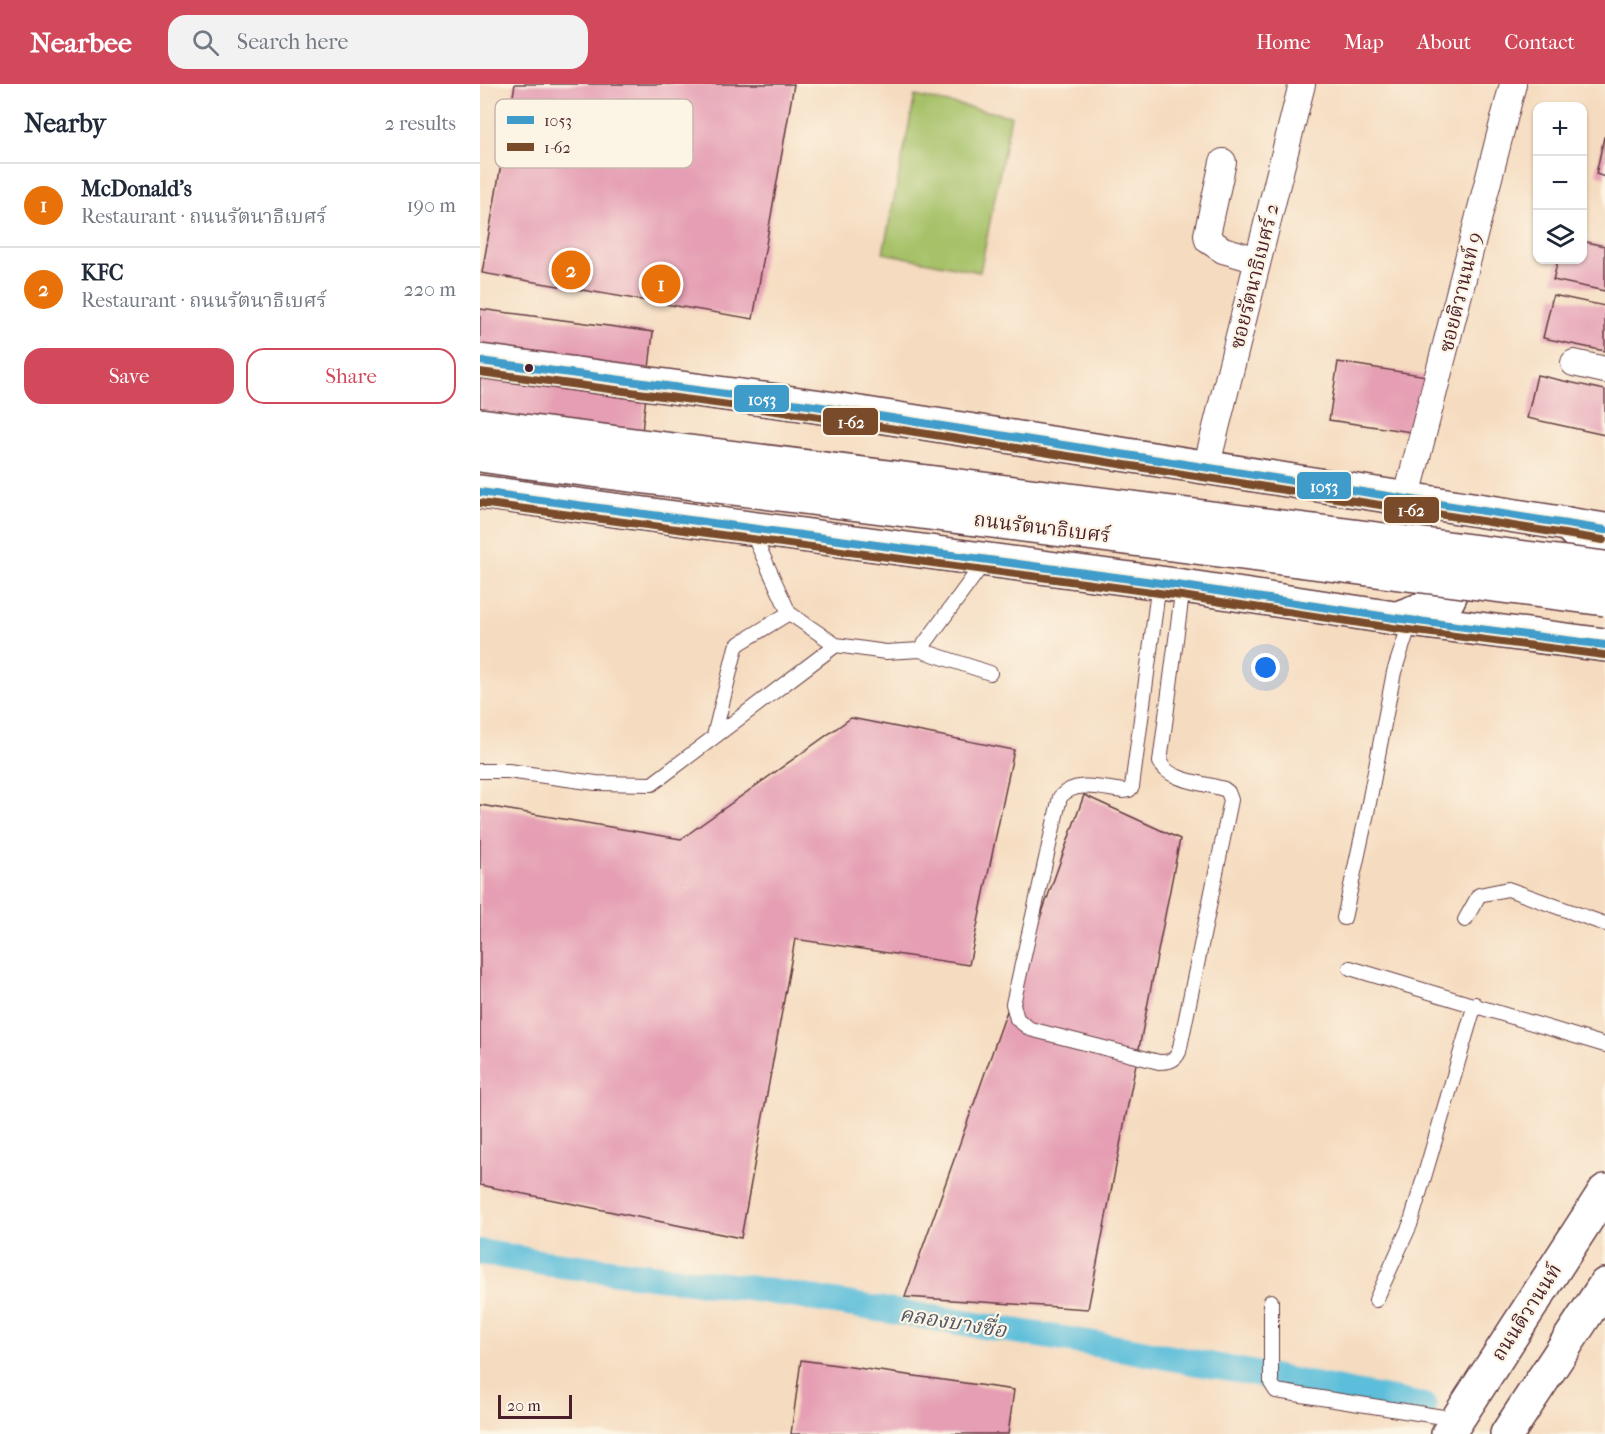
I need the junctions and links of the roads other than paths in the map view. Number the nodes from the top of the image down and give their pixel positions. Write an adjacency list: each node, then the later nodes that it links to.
1 (1302, 84): 4 (street, ซอยรัตนาธิเบศร์ 2)
2 (1513, 84): 13 (street, ซอยติวานนท์ 9)
3 (1223, 162): 4 (street)
4 (1258, 260): 11 (street, ซอยรัตนาธิเบศร์ 2)
5 (480, 361): 11 (main road)
6 (1574, 363): 7 (street)
7 (1605, 370)
8 (480, 425): 9 (main road, ถนนรัตนาธิเบศร์)
9 (530, 447): 10 (main road, ถนนรัตนาธิเบศร์); 19 (main road, ถนนรัตนาธิเบศร์, bridge); 21 (main road, ถนนรัตนาธิเบศร์, bridge)
10 (480, 455)
11 (1206, 468): 13 (main road)
12 (480, 492): 15 (main road, ถนนรัตนาธิเบศร์)
13 (1410, 501): 14 (main road); 23 (main road)
14 (1568, 524): 16 (main road); 18 (main road)
15 (751, 529): 17 (main road, ถนนรัตนาธิเบศร์); 22 (lane)
16 (1605, 531)
17 (986, 559): 20 (main road, ถนนรัตนาธิเบศร์); 26 (lane)
18 (1605, 563)
19 (1605, 568)
20 (1171, 584): 20 (lane); 23 (main road, ถนนรัตนาธิเบศร์)
21 (1605, 599)
22 (789, 613): 24 (lane); 28 (lane)
23 (1402, 619): 25 (main road, ถนนรัตนาธิเบศร์); 30 (lane)
24 (836, 645): 26 (lane); 28 (lane)
25 (1605, 645)
26 (920, 650): 27 (lane)
27 (990, 673)
28 (714, 736): 29 (lane)
29 (480, 771)
30 (1344, 918)
31 (1465, 920): 32 (lane)
32 (1605, 924)
33 (1350, 968): 34 (lane)
34 (1475, 1004): 35 (lane); 38 (lane)
35 (1605, 1045)
36 (1605, 1191): 40 (main road, ถนนติวานนท์)
37 (1605, 1285): 41 (main road)
38 (1376, 1300)
39 (1271, 1301): 40 (lane)
40 (1452, 1426)
41 (1507, 1434)

